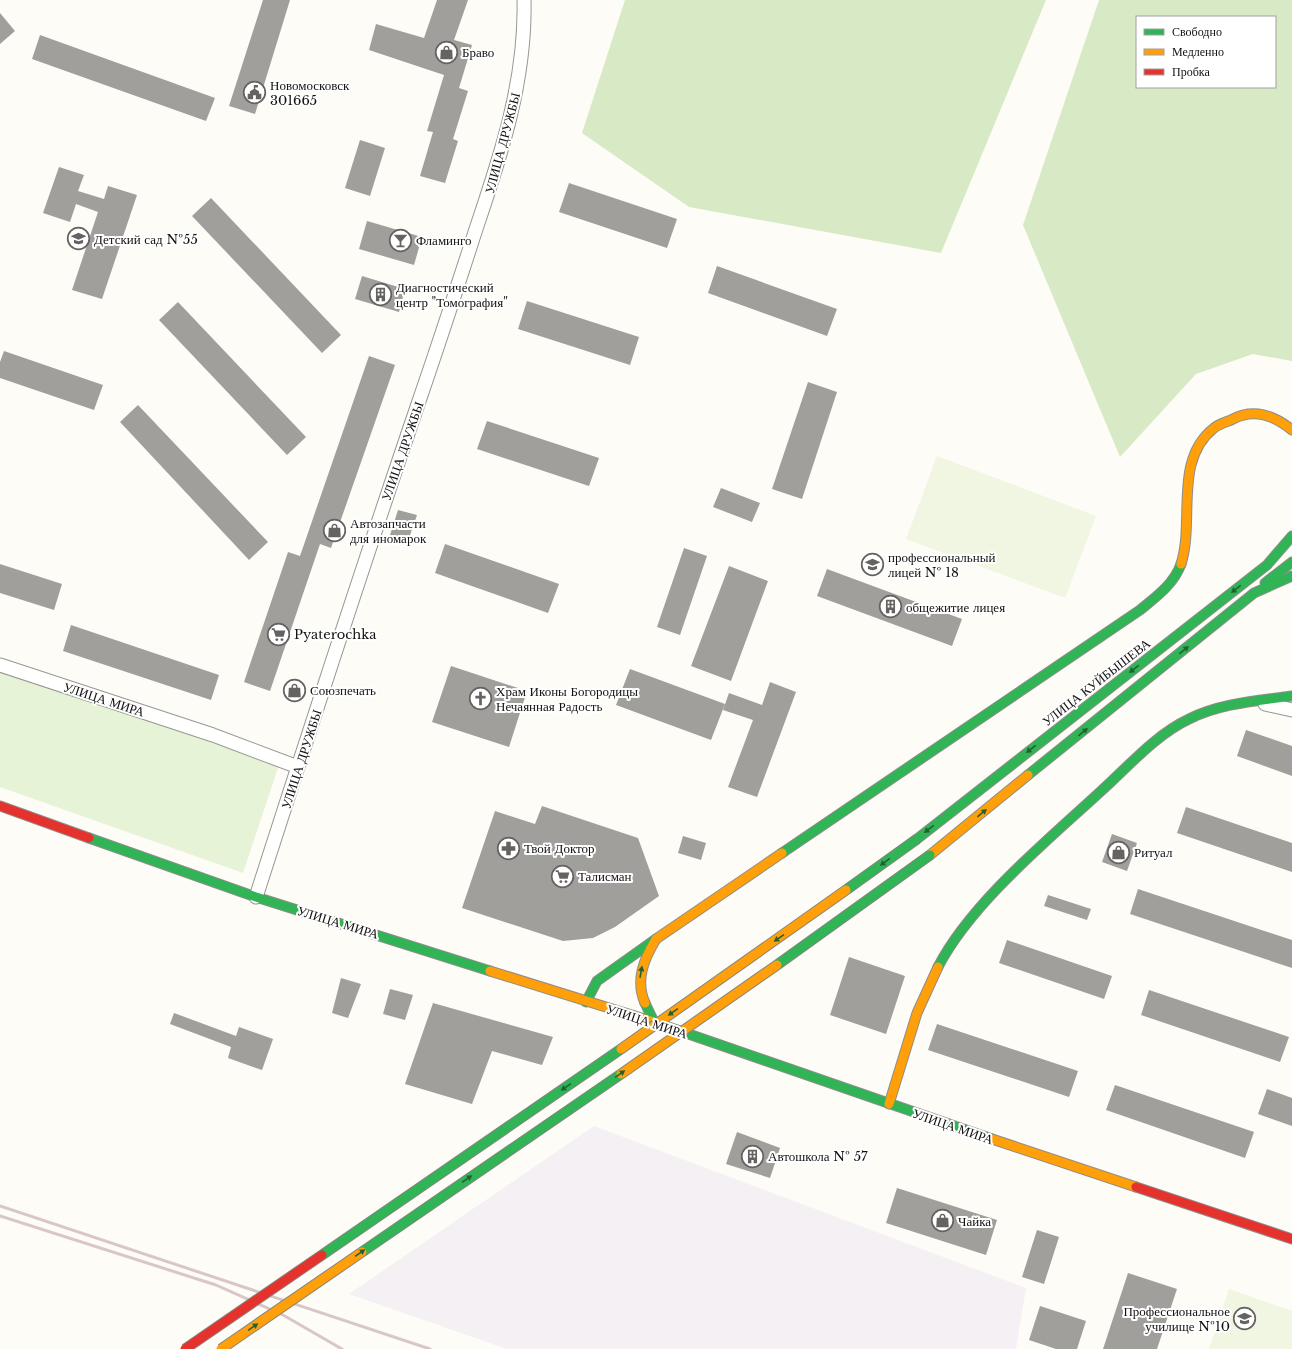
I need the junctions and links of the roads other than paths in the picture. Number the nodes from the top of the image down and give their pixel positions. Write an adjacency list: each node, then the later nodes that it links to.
1 (524, 0): 15 (street, УЛИЦА ДРУЖБЫ)
2 (1260, 413): 3 (main road); 4 (main road); 18 (main road)
3 (1292, 421)
4 (1292, 430)
5 (1292, 536): 8 (main road)
6 (1292, 545): 8 (main road, УЛИЦА КУЙБЫШЕВА)
7 (1292, 562): 10 (main road)
8 (1267, 565): 23 (main road, УЛИЦА КУЙБЫШЕВА, one-way to 23, bridge)
9 (1292, 576): 10 (main road)
10 (1254, 592): 24 (main road, one-way to 10, bridge)
11 (0, 665): 15 (street, УЛИЦА МИРА)
12 (1292, 696): 13 (main road)
13 (1253, 702): 14 (street); 21 (main road)
14 (1292, 710)
15 (298, 767): 17 (street, УЛИЦА ДРУЖБЫ)
16 (0, 806): 17 (main road, УЛИЦА МИРА)
17 (256, 897): 19 (main road, УЛИЦА МИРА)
18 (656, 939): 19 (main road); 20 (main road, one-way to 18)
19 (586, 1002): 20 (main road, УЛИЦА МИРА)
20 (654, 1022): 21 (main road, УЛИЦА МИРА)
21 (889, 1104): 22 (main road, УЛИЦА МИРА)
22 (1292, 1239)
23 (185, 1349)
24 (221, 1349)

